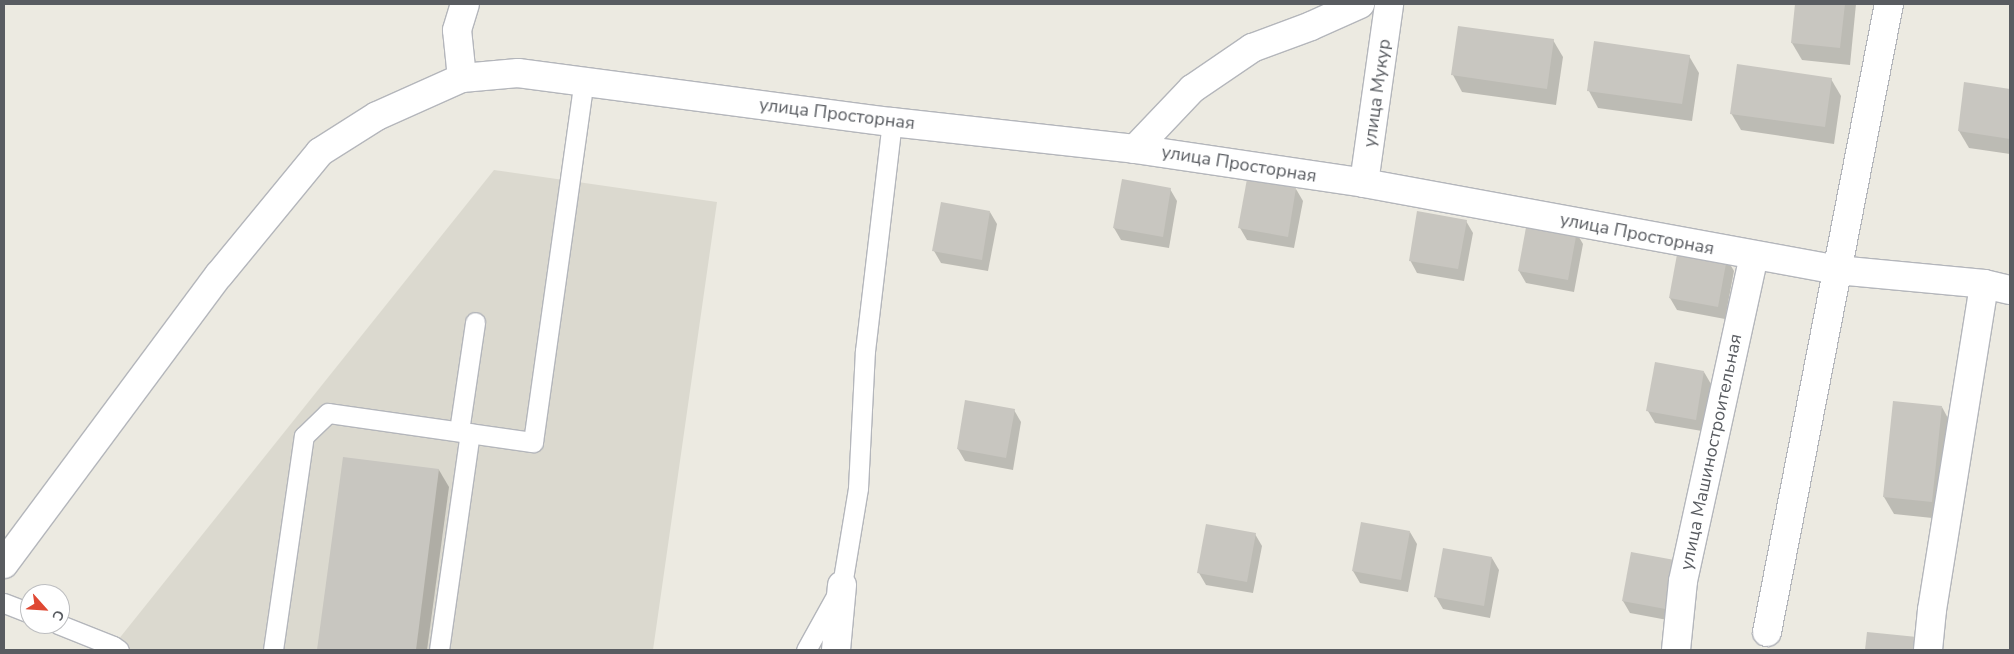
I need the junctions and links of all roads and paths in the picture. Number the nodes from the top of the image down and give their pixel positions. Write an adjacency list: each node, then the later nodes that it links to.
1 (465, 4): 5 (street)
2 (1360, 4): 8 (street)
3 (1389, 4): 9 (street, улица Мукур)
4 (1889, 4): 11 (street)
5 (462, 78): 6 (street, улица Просторная); 16 (street, улица Просторная)
6 (584, 80): 7 (street, улица Просторная); 15 (lane)
7 (892, 122): 8 (street, улица Просторная); 17 (lane)
8 (1135, 148): 9 (street, улица Просторная)
9 (1364, 183): 10 (street, улица Просторная)
10 (1754, 256): 11 (street, улица Просторная); 27 (street, улица Машиностроительная)
11 (1837, 270): 12 (street, улица Просторная); 21 (street)
12 (1984, 284): 13 (street, улица Просторная); 28 (street)
13 (2010, 290)
14 (475, 322): 15 (lane)
15 (464, 432): 23 (lane); 24 (lane)
16 (4, 564)
17 (842, 586): 25 (lane); 26 (street)
18 (4, 603): 19 (lane)
19 (20, 609)
20 (70, 629): 22 (lane)
21 (1767, 632)
22 (119, 650)
23 (273, 650)
24 (439, 650)
25 (806, 650)
26 (836, 650)
27 (1676, 650)
28 (1928, 650)

